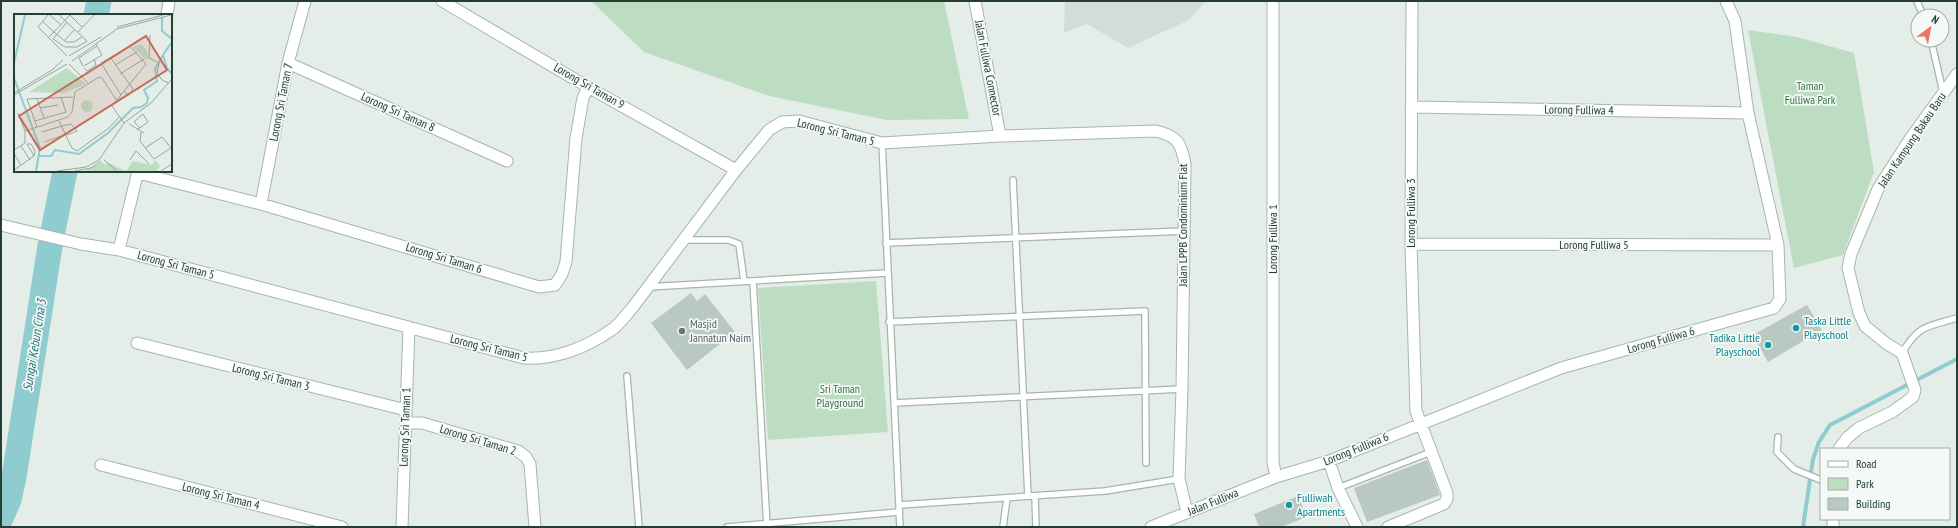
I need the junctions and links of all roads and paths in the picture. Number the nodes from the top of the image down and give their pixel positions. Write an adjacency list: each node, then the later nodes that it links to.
1 (169, 1): 8 (street)
2 (305, 1): 10 (street, Lorong Sri Taman 7)
3 (442, 1): 12 (street, Lorong Sri Taman 9)
4 (975, 1): 16 (street, Jalan Fulliwa Connector)
5 (1273, 1): 55 (street, Lorong Fulliwa 1)
6 (1412, 1): 14 (street, Lorong Fulliwa 3)
7 (1726, 1): 15 (street, Lorong Fulliwa 6)
8 (167, 14)
9 (1933, 48): 13 (lane)
10 (288, 64): 18 (street, Lorong Sri Taman 8); 22 (street, Lorong Sri Taman 7)
11 (1957, 74): 13 (street, Jalan Kampung Bakau Baru)
12 (588, 87): 19 (street, Lorong Sri Taman 9); 22 (street, Lorong Sri Taman 6)
13 (1944, 92): 40 (street, Jalan Kampung Bakau Baru)
14 (1411, 107): 15 (street, Lorong Fulliwa 4); 28 (street, Lorong Fulliwa 3)
15 (1748, 113): 29 (street, Lorong Fulliwa 6)
16 (1000, 136): 17 (street, Jalan LPPB Condominium Flat); 24 (street, Jalan LPPB Condominium Flat)
17 (882, 144): 19 (street, Lorong Sri Taman 5); 27 (lane)
18 (507, 161)
19 (736, 170): 26 (street, Lorong Sri Taman 5)
20 (138, 172): 22 (street, Lorong Sri Taman 6); 30 (street)
21 (1013, 180): 25 (lane)
22 (261, 204)
23 (1, 225): 30 (street, Lorong Sri Taman 5)
24 (1184, 231): 25 (lane); 42 (street, Jalan LPPB Condominium Flat)
25 (1015, 238): 27 (lane); 35 (lane)
26 (683, 240): 33 (lane); 34 (street, Lorong Sri Taman 5)
27 (886, 243): 31 (lane)
28 (1411, 244): 29 (street, Lorong Fulliwa 5); 48 (street, Lorong Fulliwa 3)
29 (1778, 245): 48 (street, Lorong Fulliwa 6)
30 (119, 250): 38 (street, Lorong Sri Taman 5)
31 (887, 274): 32 (lane); 37 (lane)
32 (753, 281): 33 (lane); 65 (lane)
33 (744, 282): 34 (lane)
34 (647, 287): 38 (street, Lorong Sri Taman 5)
35 (1019, 316): 37 (lane); 43 (lane); 44 (lane)
36 (1957, 318): 40 (lane)
37 (890, 322): 45 (lane)
38 (409, 328): 46 (street, Lorong Sri Taman 1)
39 (137, 343): 46 (street, Lorong Sri Taman 3)
40 (1902, 353): 50 (street)
41 (627, 376): 69 (lane)
42 (1182, 389): 43 (lane); 56 (street, Jalan LPPB Condominium Flat)
43 (1146, 391): 44 (lane); 53 (lane)
44 (1023, 397): 45 (lane); 59 (lane)
45 (894, 403): 62 (lane)
46 (406, 410): 47 (street, Lorong Sri Taman 1)
47 (406, 423): 67 (street, Lorong Sri Taman 1); 68 (street, Lorong Sri Taman 2)
48 (1420, 423): 51 (street, Lorong Fulliwa 3); 52 (street, Lorong Fulliwa 6)
49 (1778, 437): 57 (lane)
50 (1840, 448)
51 (1431, 452): 58 (lane); 76 (street, Lorong Fulliwa 3)
52 (1329, 461): 55 (street, Lorong Fulliwa 6); 58 (street)
53 (1146, 463)
54 (101, 465): 66 (street, Lorong Sri Taman 4)
55 (1276, 477): 64 (street, Jalan Fulliwa)
56 (1179, 479): 60 (lane); 64 (street, Jalan LPPB Condominium Flat)
57 (1818, 479)
58 (1338, 488): 75 (street)
59 (1028, 496): 60 (lane); 61 (lane)
60 (1035, 496): 73 (lane)
61 (1007, 498): 62 (lane); 72 (lane)
62 (899, 505): 63 (lane)
63 (899, 512): 65 (lane); 71 (lane)
64 (1187, 512): 74 (street, Jalan Fulliwa)
65 (767, 526): 70 (lane)
66 (342, 527)
67 (402, 527)
68 (535, 527)
69 (639, 527)
70 (727, 527)
71 (900, 527)
72 (1003, 527)
73 (1036, 527)
74 (1151, 527)
75 (1356, 527)
76 (1388, 527)

